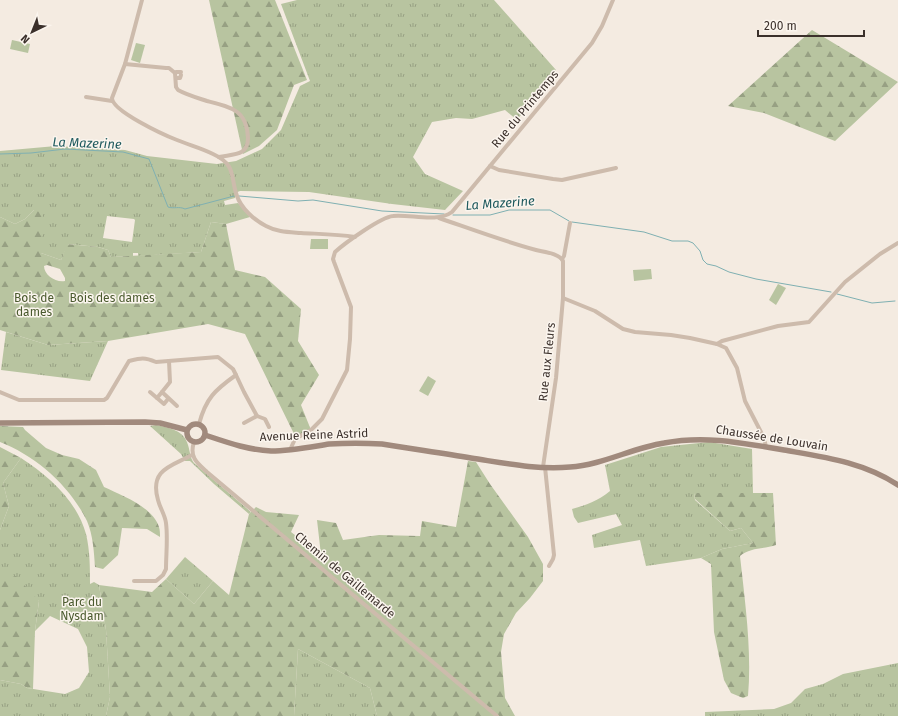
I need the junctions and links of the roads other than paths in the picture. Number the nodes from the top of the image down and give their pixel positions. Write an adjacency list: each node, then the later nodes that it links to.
1 (142, 0): 3 (street)
2 (613, 0): 9 (street, Rue du Printemps)
3 (125, 64): 5 (street); 7 (street)
4 (181, 74): 5 (street)
5 (175, 75): 8 (street)
6 (86, 97): 7 (street)
7 (112, 101): 8 (street)
8 (220, 157): 13 (street)
9 (490, 166): 10 (street); 11 (street, Rue du Printemps)
10 (616, 168)
11 (437, 217): 13 (street); 15 (street)
12 (570, 223): 15 (street, Rue aux Fleurs)
13 (356, 237): 35 (street)
14 (898, 243): 17 (street)
15 (562, 259): 16 (street, Rue aux Fleurs)
16 (563, 298): 17 (street); 38 (street, Rue aux Fleurs)
17 (717, 344): 34 (street)
18 (169, 361): 19 (street); 20 (street); 22 (street)
19 (236, 375): 26 (street); 29 (street)
20 (0, 392)
21 (150, 392): 23 (street)
22 (162, 392): 23 (street); 24 (street)
23 (157, 398): 24 (street)
24 (168, 398): 25 (street)
25 (177, 406)
26 (257, 416): 27 (street); 30 (street)
27 (244, 422)
28 (0, 423): 31 (main road)
29 (198, 424): 31 (main road); 32 (main road)
30 (269, 427)
31 (186, 430): 33 (main road)
32 (205, 435): 33 (main road); 35 (main road, Avenue Reine Astrid)
33 (194, 442): 36 (street)
34 (766, 447): 38 (main road, Chaussée de Louvain); 39 (main road, Chaussée de Louvain)
35 (290, 450): 37 (main road, Avenue Reine Astrid)
36 (192, 455): 41 (street); 42 (street, Chemin de Gaillemarde)
37 (450, 455): 38 (main road, Chaussée de Louvain)
38 (544, 467): 40 (street, Rue aux Fleurs)
39 (898, 485)
40 (549, 566)
41 (134, 581)
42 (497, 716)

